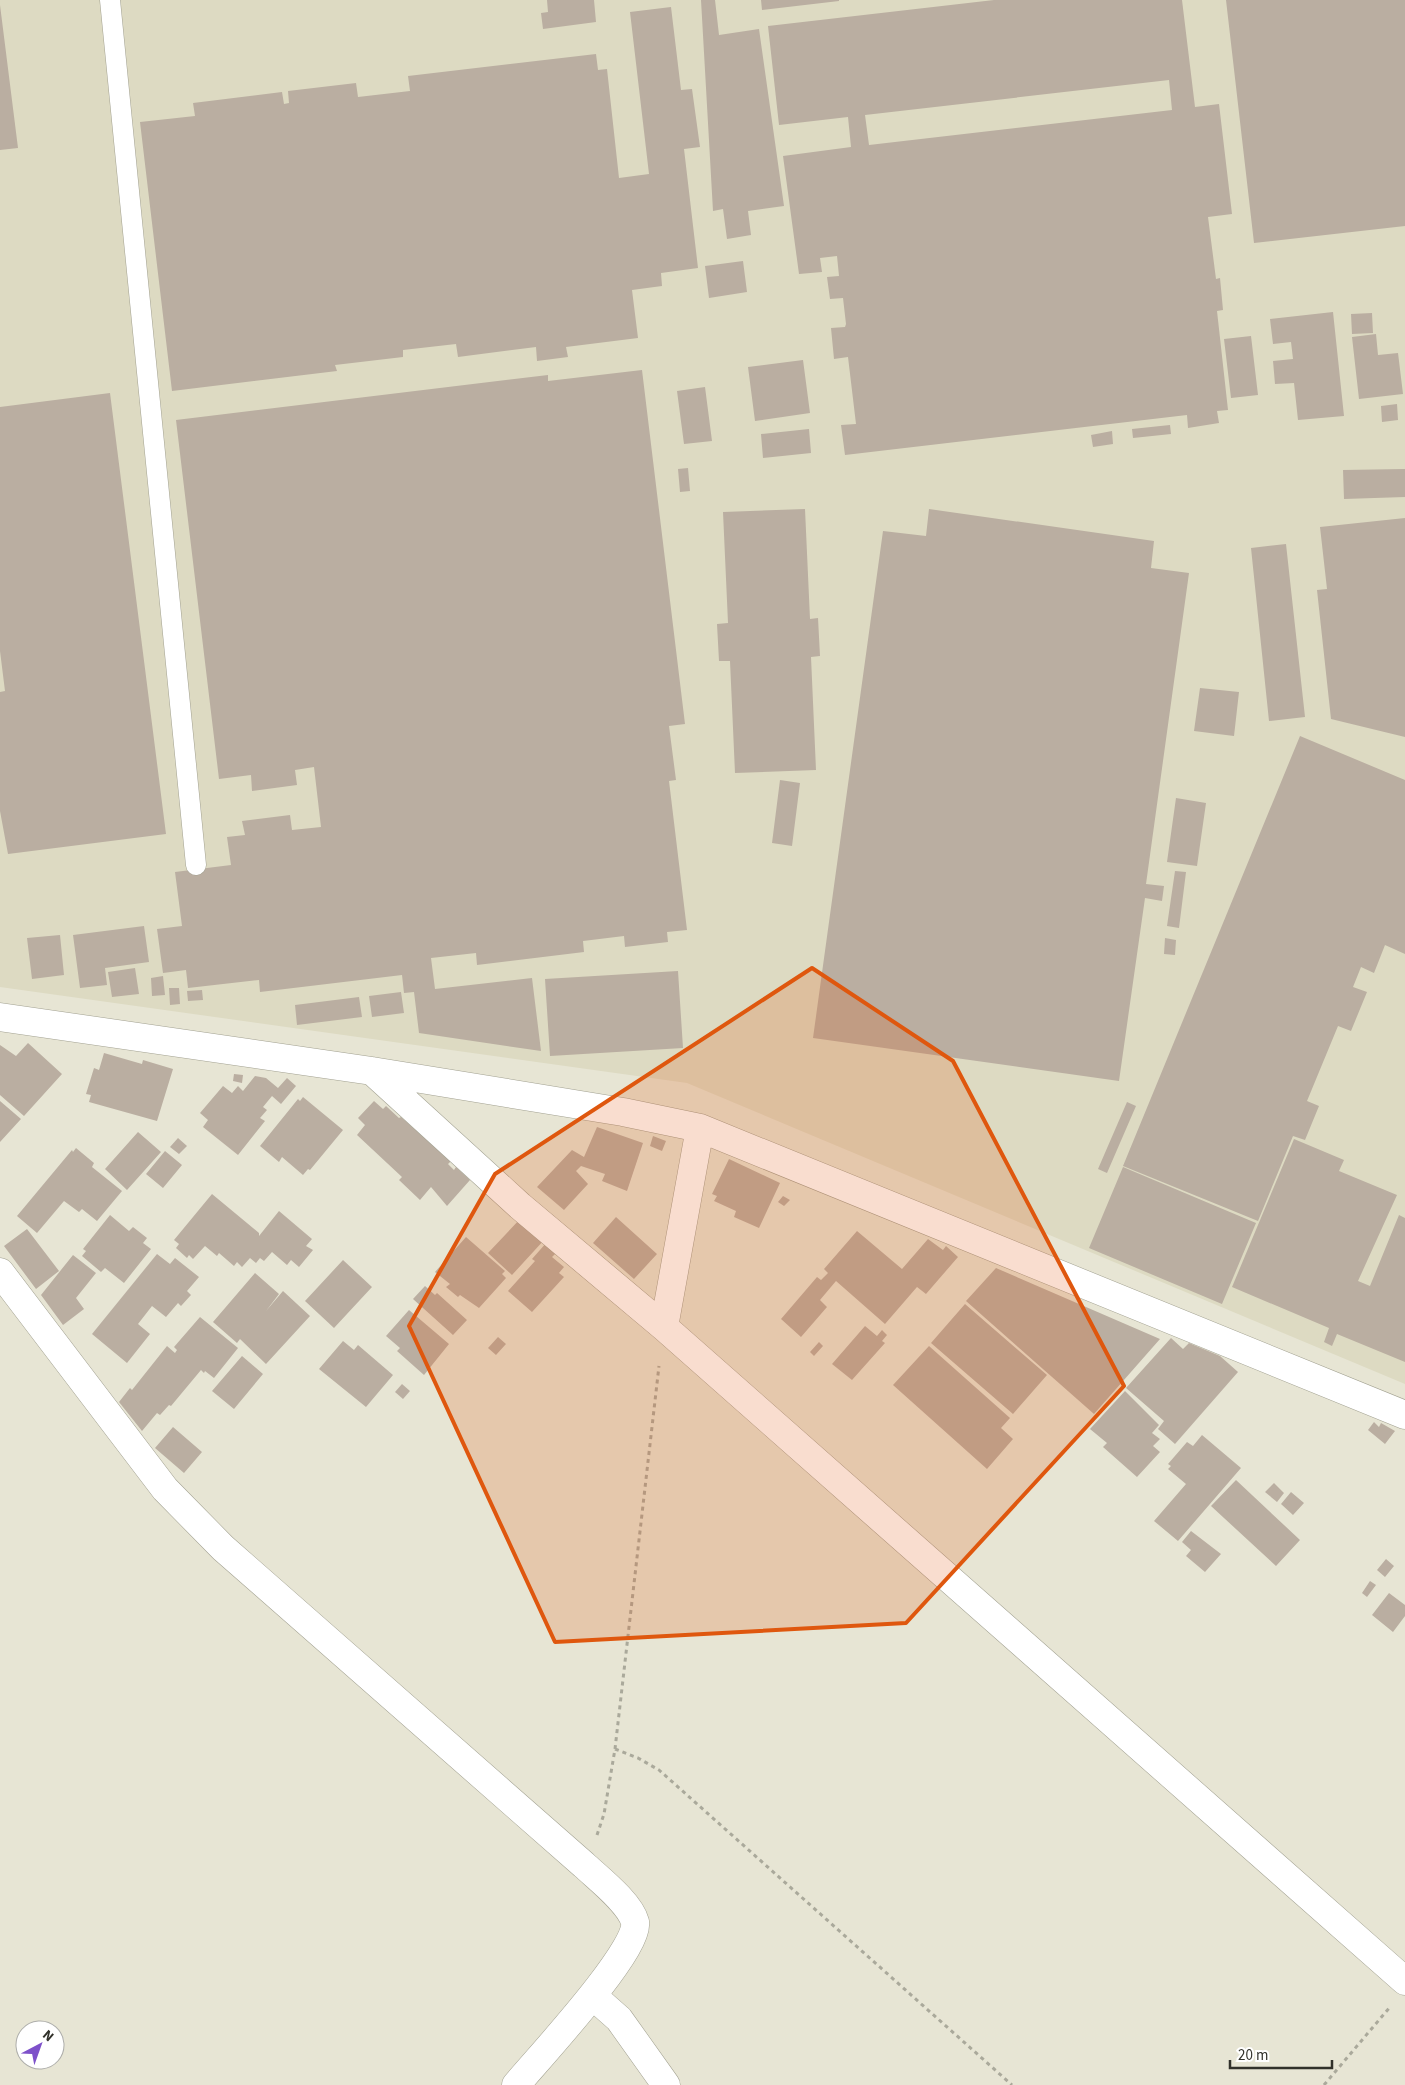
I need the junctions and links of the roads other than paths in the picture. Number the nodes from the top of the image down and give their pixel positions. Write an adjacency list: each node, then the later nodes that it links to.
1 (110, 0): 2 (lane)
2 (196, 865)
3 (0, 1017): 4 (street)
4 (372, 1072): 5 (street); 7 (street)
5 (700, 1128): 7 (street); 8 (street)
6 (0, 1272): 10 (street)
7 (664, 1327): 9 (street)
8 (1405, 1415)
9 (1399, 1993)
10 (593, 1996): 11 (street); 12 (street)
11 (516, 2085)
12 (666, 2085)

